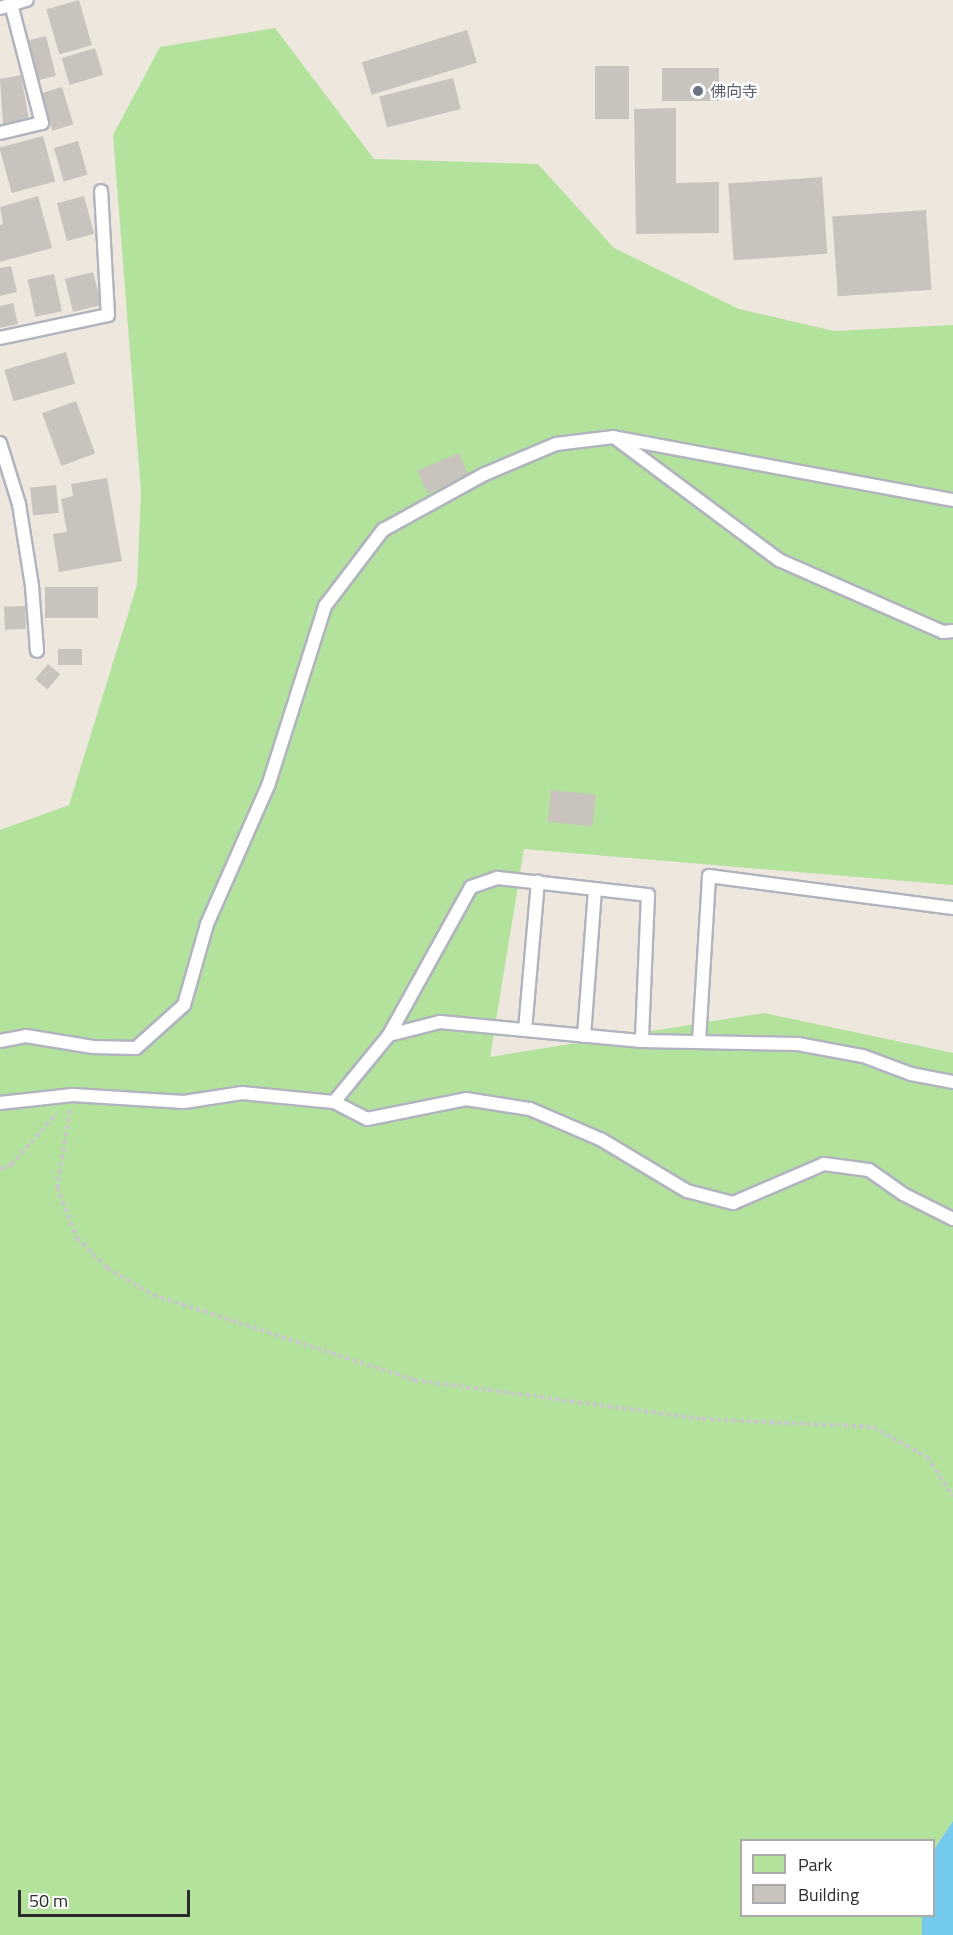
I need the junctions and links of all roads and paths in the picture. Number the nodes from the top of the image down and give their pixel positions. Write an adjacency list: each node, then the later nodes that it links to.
1 (27, 0): 2 (lane)
2 (7, 4): 3 (lane)
3 (0, 133)
4 (101, 191): 5 (lane)
5 (0, 338)
6 (614, 437): 8 (lane); 9 (lane); 17 (lane)
7 (0, 444): 10 (lane)
8 (953, 500)
9 (953, 631)
10 (37, 651)
11 (538, 882): 12 (lane); 14 (lane); 15 (lane)
12 (595, 889): 16 (lane); 18 (lane)
13 (953, 908): 19 (lane)
14 (525, 1030): 15 (lane); 16 (lane)
15 (389, 1035): 22 (lane)
16 (584, 1036): 18 (lane)
17 (0, 1041)
18 (642, 1041): 19 (lane)
19 (699, 1041): 20 (lane)
20 (953, 1082)
21 (73, 1095): 22 (lane); 23 (lane); 24 (path); 26 (path)
22 (334, 1102): 25 (lane)
23 (0, 1103)
24 (0, 1169)
25 (953, 1219)
26 (953, 1496)

